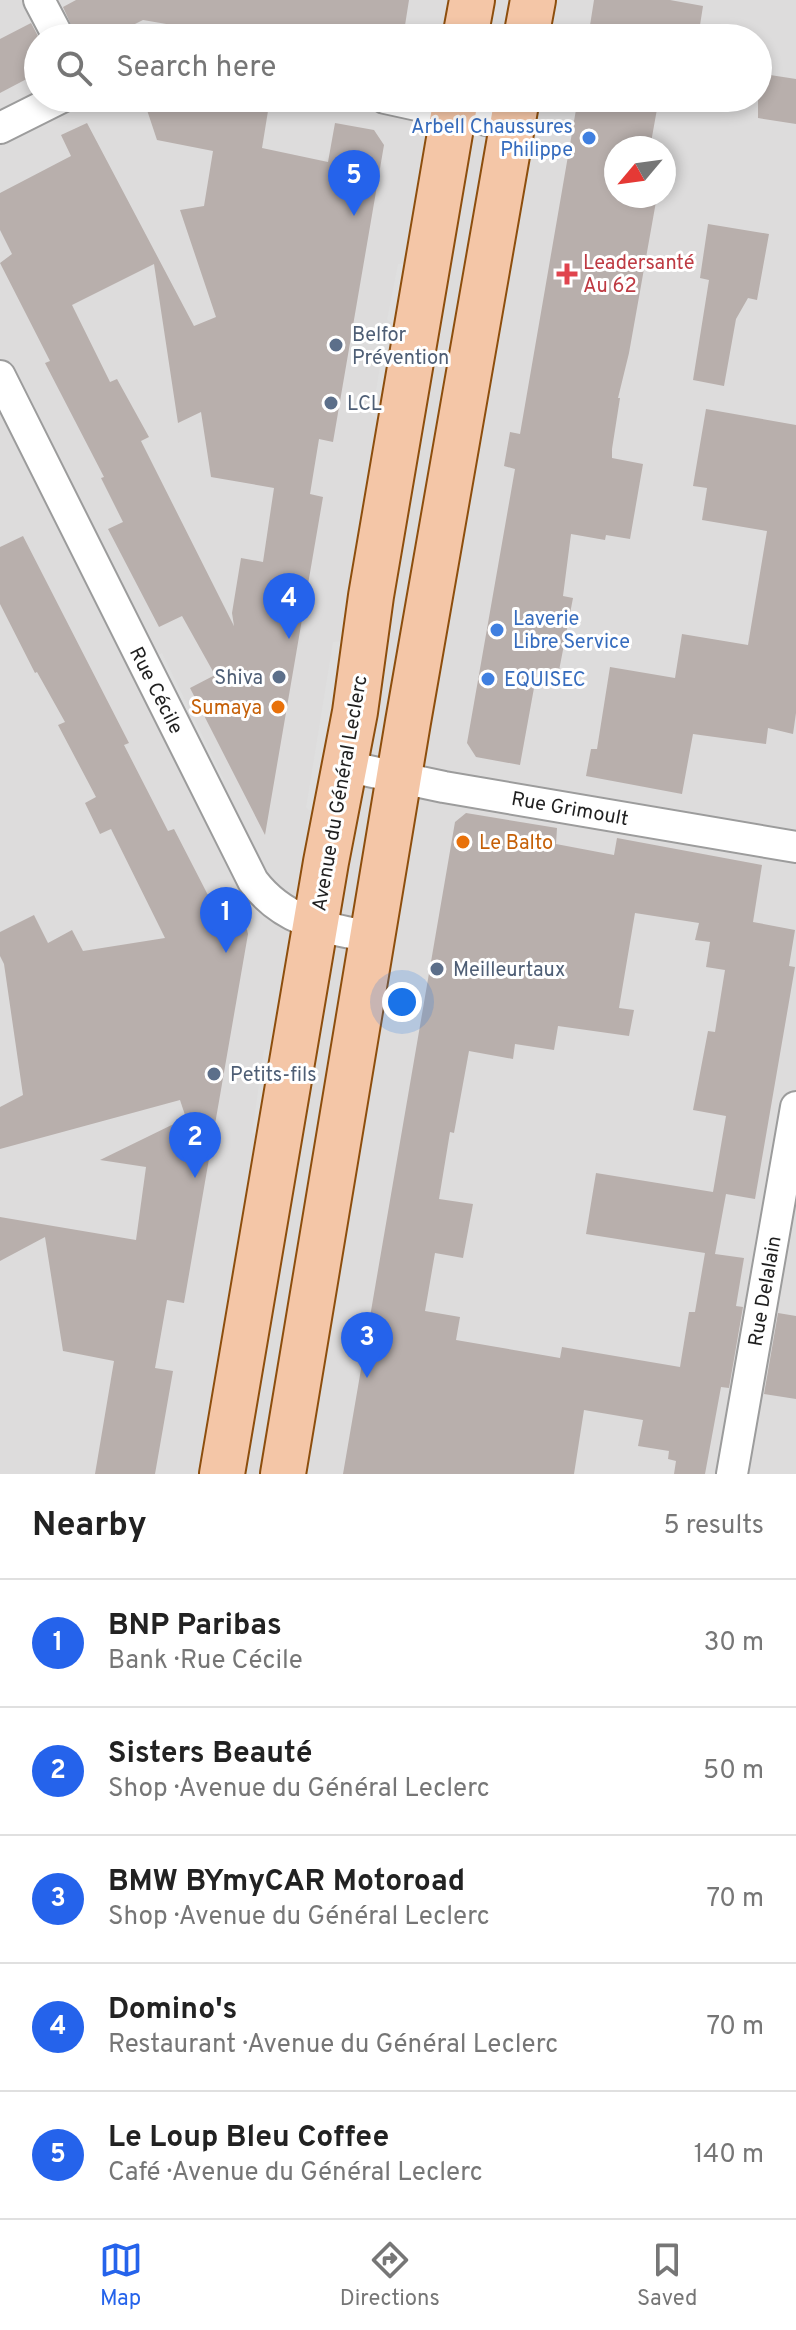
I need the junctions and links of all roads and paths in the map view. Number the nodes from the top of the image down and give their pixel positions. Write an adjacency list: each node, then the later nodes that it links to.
1 (39, 0): 4 (street)
2 (472, 0): 5 (main road)
3 (533, 0): 6 (main road)
4 (52, 24)
5 (468, 24)
6 (529, 24)
7 (32, 112): 10 (street)
8 (454, 112): 12 (main road, Avenue du Général Leclerc)
9 (515, 112): 13 (main road)
10 (0, 128)
11 (0, 376): 15 (street, Rue Cécile)
12 (345, 766): 13 (street, Rue Grimoult); 15 (main road, Avenue du Général Leclerc)
13 (401, 777): 14 (street, Rue Grimoult); 16 (main road)
14 (796, 847)
15 (315, 926): 16 (street, Rue Cécile); 18 (main road, Avenue du Général Leclerc)
16 (372, 937): 19 (main road)
17 (796, 1107): 20 (street, Rue Delalain)
18 (222, 1474)
19 (283, 1474)
20 (732, 1474)

